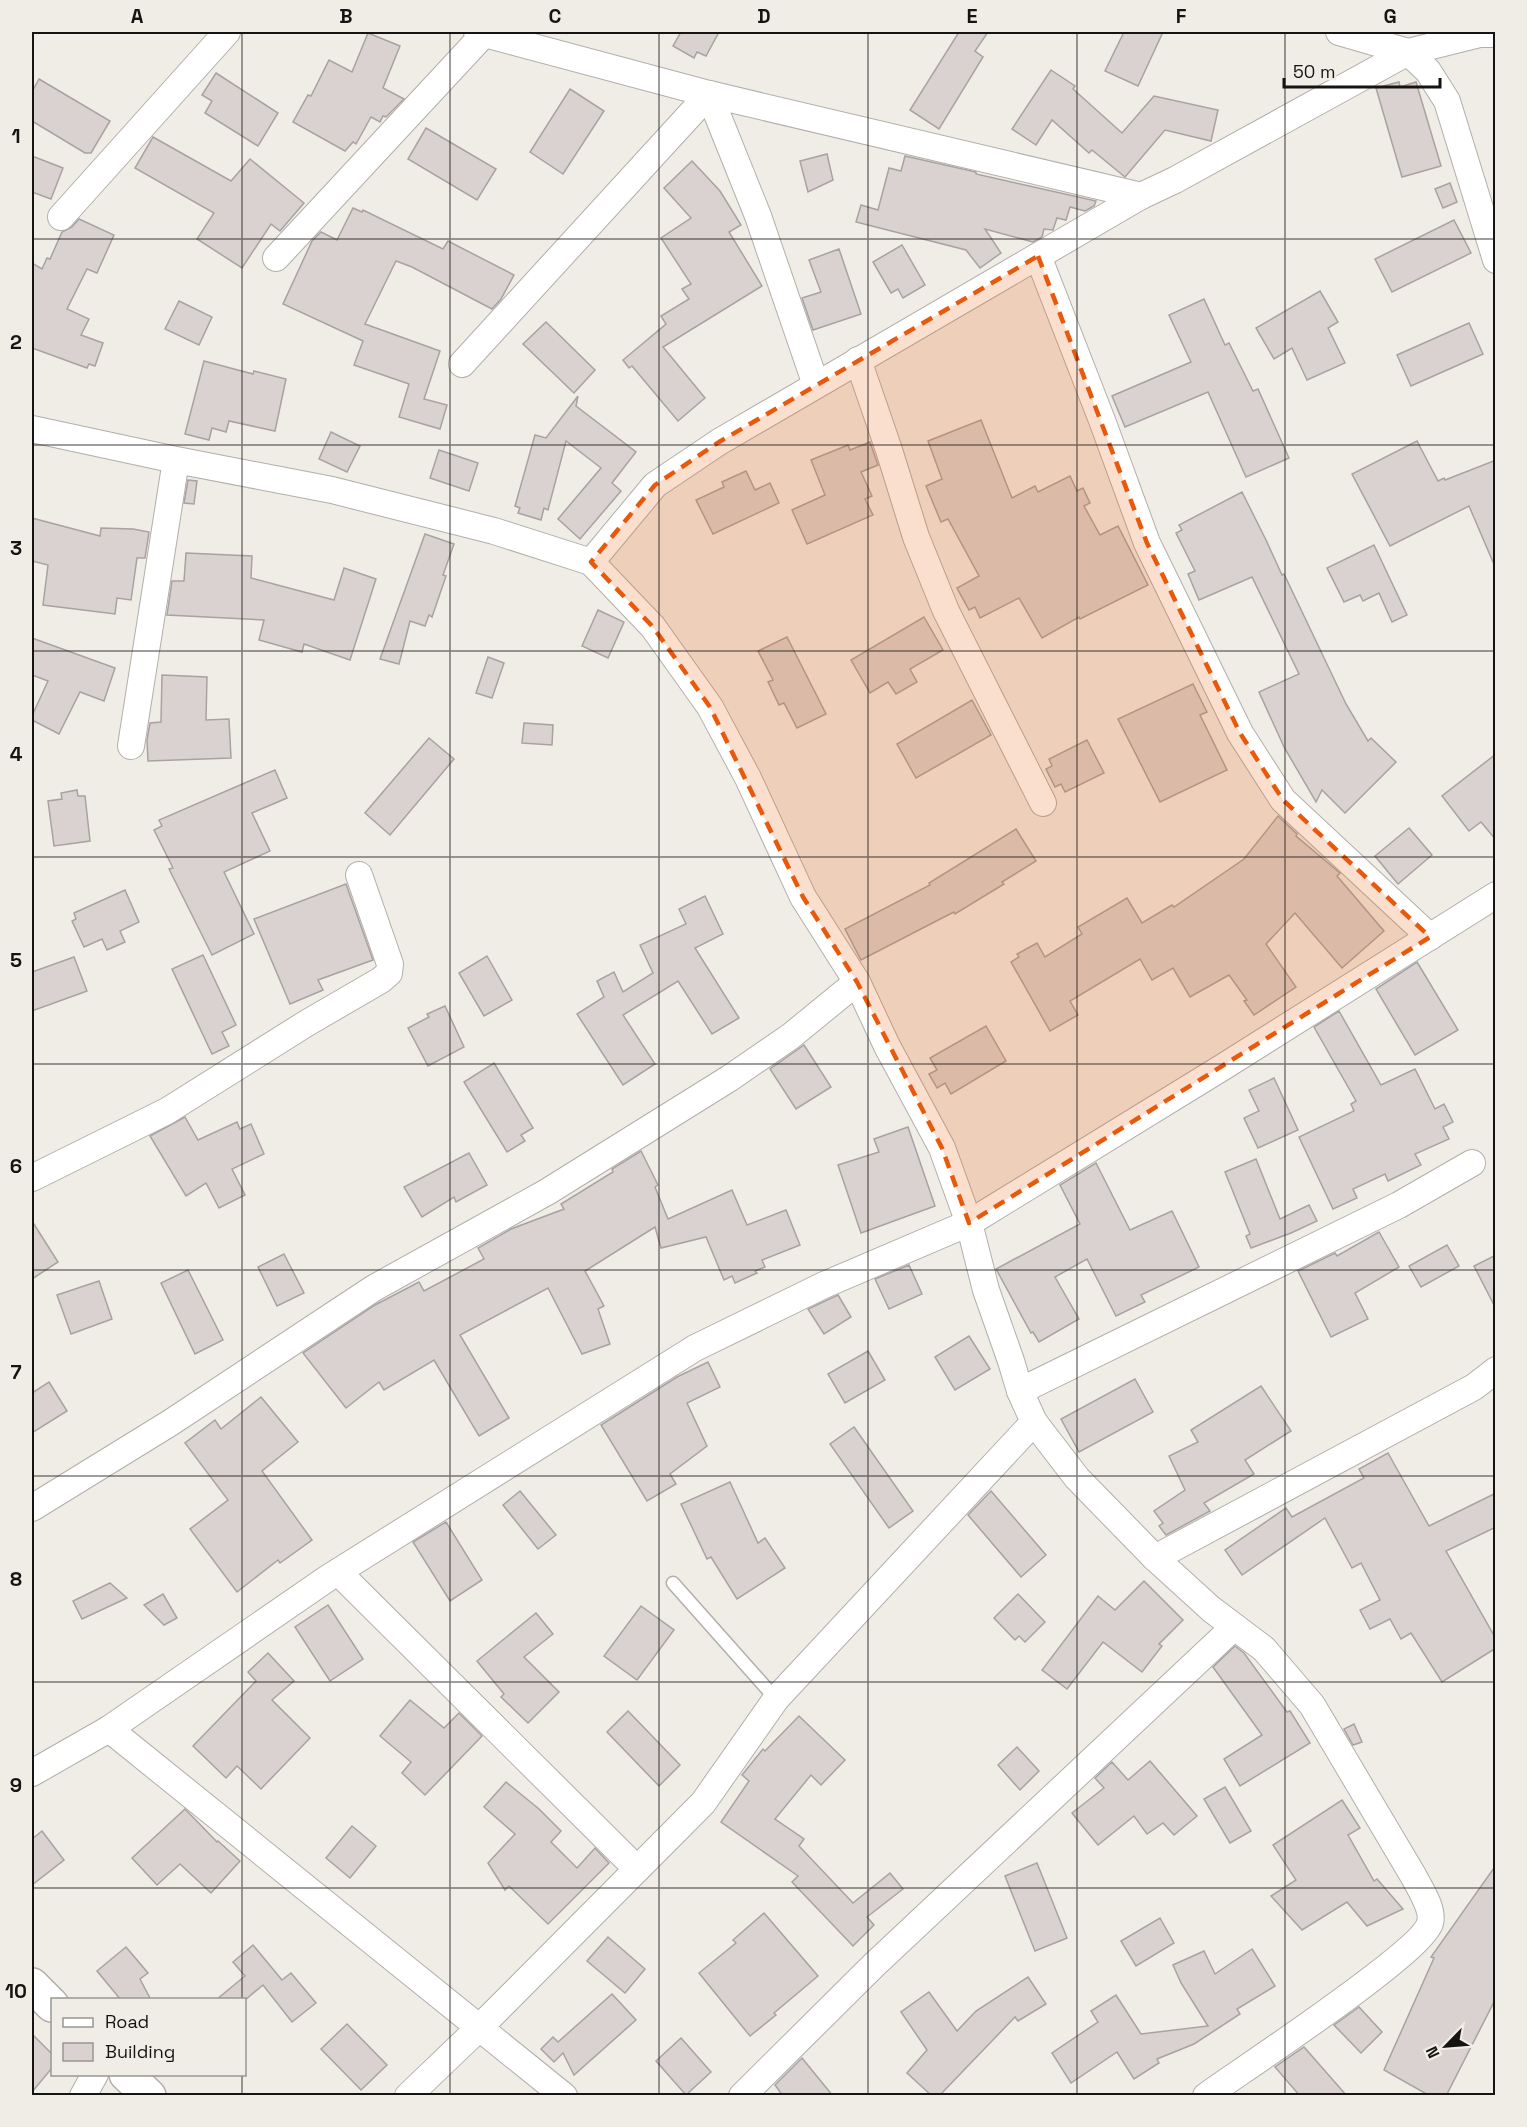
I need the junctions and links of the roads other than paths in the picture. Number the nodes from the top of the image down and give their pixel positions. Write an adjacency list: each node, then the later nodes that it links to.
1 (227, 32): 8 (street)
2 (481, 32): 6 (street); 10 (street)
3 (1339, 32): 5 (street)
4 (1496, 34): 5 (street)
5 (1408, 52): 7 (street); 11 (street)
6 (709, 94): 7 (street); 13 (street); 14 (street)
7 (1141, 196): 9 (street)
8 (61, 217)
9 (1038, 256): 12 (street); 22 (street)
10 (276, 258)
11 (1496, 260)
12 (858, 360): 14 (street); 19 (street)
13 (462, 364)
14 (816, 385): 17 (street)
15 (32, 429): 16 (street)
16 (176, 460): 17 (street); 18 (street)
17 (591, 562): 23 (street)
18 (132, 746)
19 (1043, 803)
20 (359, 875): 25 (street)
21 (1496, 895): 22 (street)
22 (1430, 938): 26 (street)
23 (857, 981): 26 (street); 30 (street)
24 (1472, 1162): 28 (street)
25 (32, 1178)
26 (969, 1223): 28 (street); 32 (street)
27 (1496, 1370): 31 (street)
28 (1020, 1391): 29 (street)
29 (1034, 1422): 31 (street); 35 (street)
30 (32, 1508)
31 (1155, 1558): 34 (street)
32 (338, 1572): 36 (street); 38 (street)
33 (673, 1583): 35 (lane)
34 (1234, 1627): 48 (street); 49 (street)
35 (776, 1699): 38 (street)
36 (109, 1729): 37 (street); 41 (street)
37 (32, 1773)
38 (637, 1869): 41 (street)
39 (32, 1985): 40 (street)
40 (51, 2004)
41 (479, 2028): 46 (street); 47 (street)
42 (93, 2076): 44 (street)
43 (128, 2076): 45 (street)
44 (83, 2096)
45 (150, 2096)
46 (408, 2096)
47 (564, 2096)
48 (742, 2096)
49 (1206, 2096)

